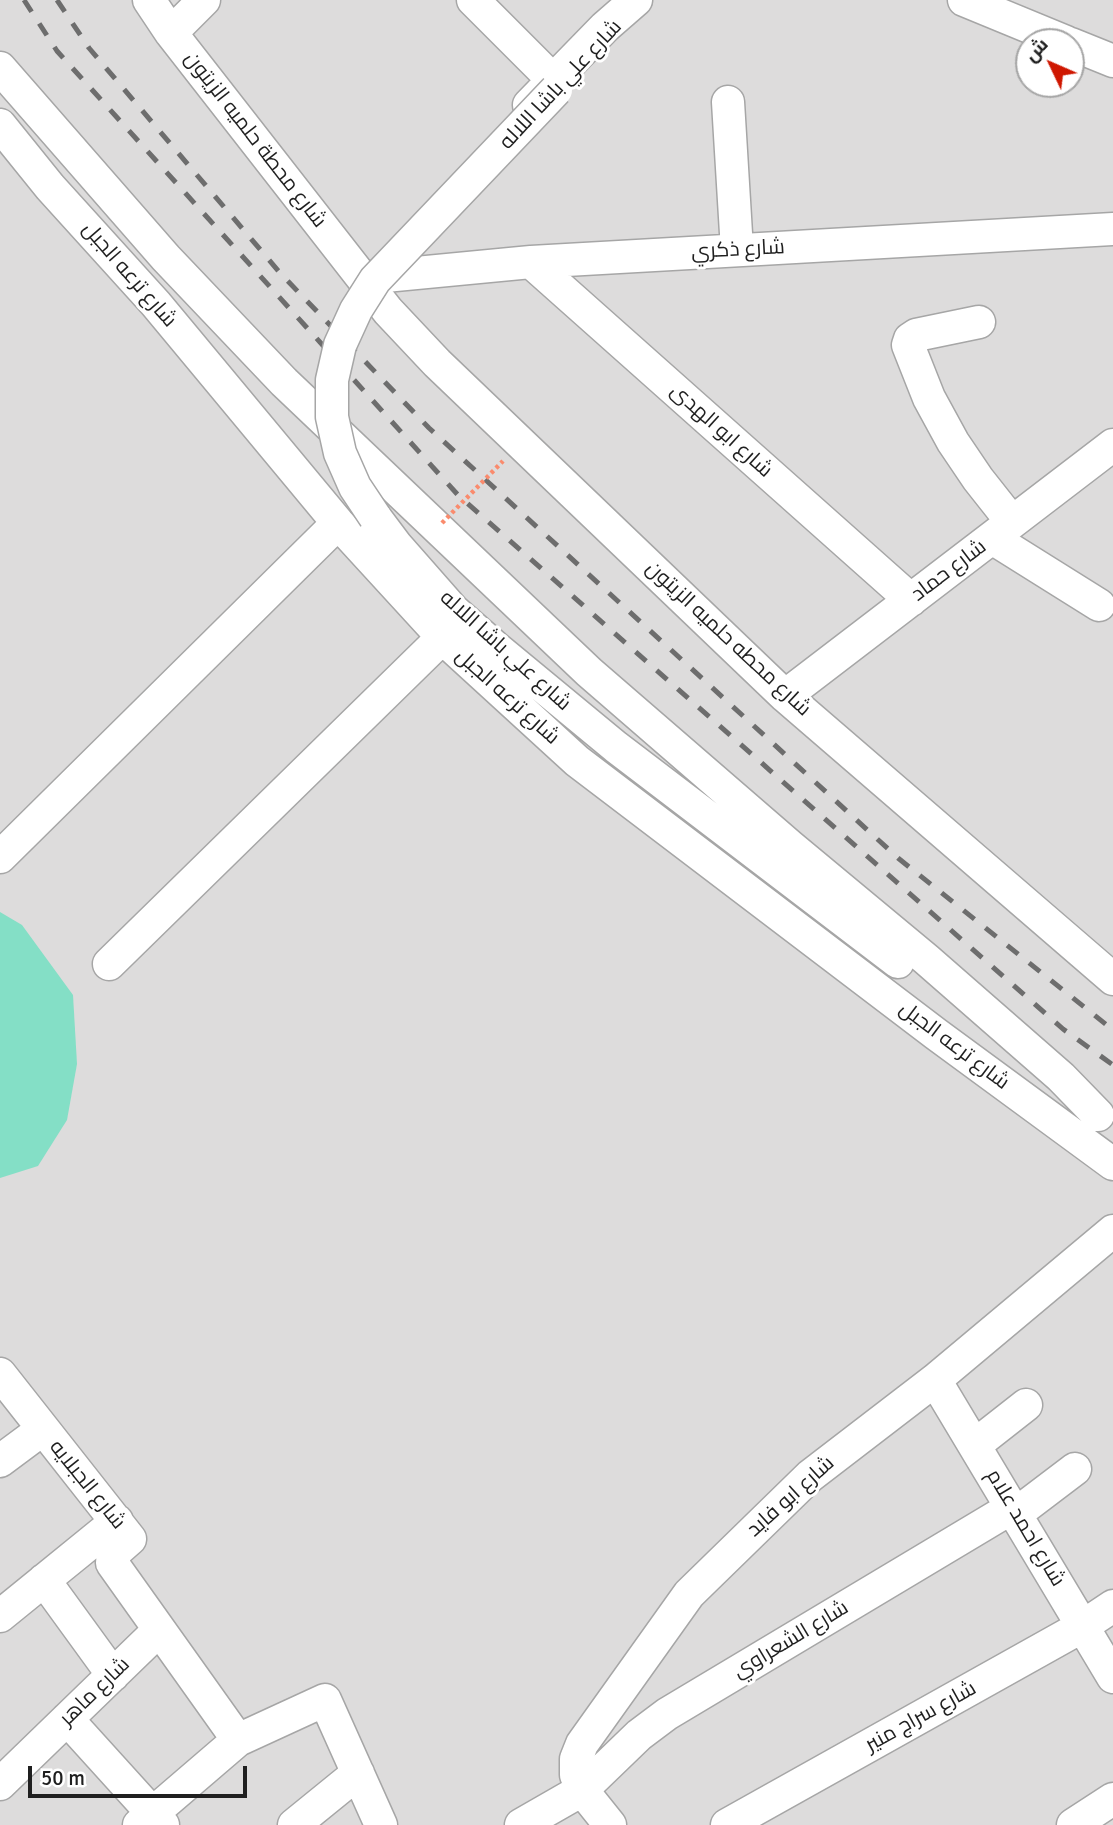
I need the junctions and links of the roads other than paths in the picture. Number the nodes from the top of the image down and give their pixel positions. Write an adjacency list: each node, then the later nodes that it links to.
1 (149, 0): 7 (street, شارع محطة حلميه الزيتون)
2 (204, 0): 7 (street)
3 (473, 0): 11 (street)
4 (639, 0): 11 (street, شارع علي باشا اللاله)
5 (964, 0): 6 (street)
6 (1032, 28)
7 (171, 33): 17 (street, شارع محطة حلميه الزيتون)
8 (1085, 50): 9 (street)
9 (1113, 61)
10 (0, 68): 29 (street, شارع ترعه الجبل)
11 (554, 85): 17 (street, شارع علي باشا اللاله); 29 (street, شارع علي باشا اللاله, bridge)
12 (729, 102): 15 (street)
13 (0, 125): 20 (street, شارع ترعه الجبل)
14 (1113, 229): 15 (street, شارع ذكري)
15 (737, 250): 16 (street, شارع ذكري)
16 (531, 262): 17 (street, شارع ذكري); 22 (street, شارع ابو الهدى)
17 (364, 278): 25 (street, شارع محطه حلميه الزيتون)
18 (979, 322): 21 (street)
19 (1113, 445): 21 (street, شارع حماد)
20 (338, 523): 24 (street, شارع ترعه الجبل); 26 (street)
21 (1002, 530): 22 (street, شارع حماد); 23 (street)
22 (911, 600): 25 (street, شارع حماد)
23 (1098, 605)
24 (443, 637): 27 (street); 30 (street, شارع ترعه الجبل)
25 (785, 696): 28 (street, شارع محطه حلميه الزيتون)
26 (0, 856)
27 (109, 964)
28 (1113, 979)
29 (1105, 1121)
30 (1113, 1164)
31 (1113, 1231): 33 (street, شارع ابو فايد)
32 (0, 1374): 35 (street, شارع الجبلايه)
33 (935, 1380): 36 (street, شارع احمد علام); 52 (street, شارع ابو فايد)
34 (1026, 1405): 36 (street)
35 (43, 1429): 37 (street); 40 (street, شارع الجبلايه)
36 (975, 1445): 39 (street, شارع احمد علام)
37 (0, 1461)
38 (1075, 1469): 39 (street, شارع الشعراوي)
39 (1015, 1510): 44 (street, شارع احمد علام); 52 (street, شارع الشعراوي)
40 (117, 1521): 41 (street); 45 (street, شارع الجبلايه)
41 (44, 1580): 43 (street); 46 (street)
42 (1113, 1606): 44 (street, شارع سراج منير)
43 (0, 1616)
44 (1083, 1626): 47 (street, شارع احمد علام); 59 (street, شارع سراج منير)
45 (159, 1630): 46 (street, شارع ماهر); 49 (street)
46 (113, 1675): 48 (street, شارع ماهر)
47 (1113, 1677)
48 (67, 1719): 51 (street, شارع ماهر); 54 (street)
49 (239, 1740): 50 (street); 54 (street)
50 (358, 1773): 55 (street); 56 (street)
51 (0, 1784)
52 (582, 1790): 57 (street, شارع الشعراوي); 58 (street)
53 (1113, 1799): 60 (street)
54 (152, 1821)
55 (294, 1825)
56 (381, 1825)
57 (521, 1825)
58 (610, 1825)
59 (727, 1825)
60 (1073, 1825)

